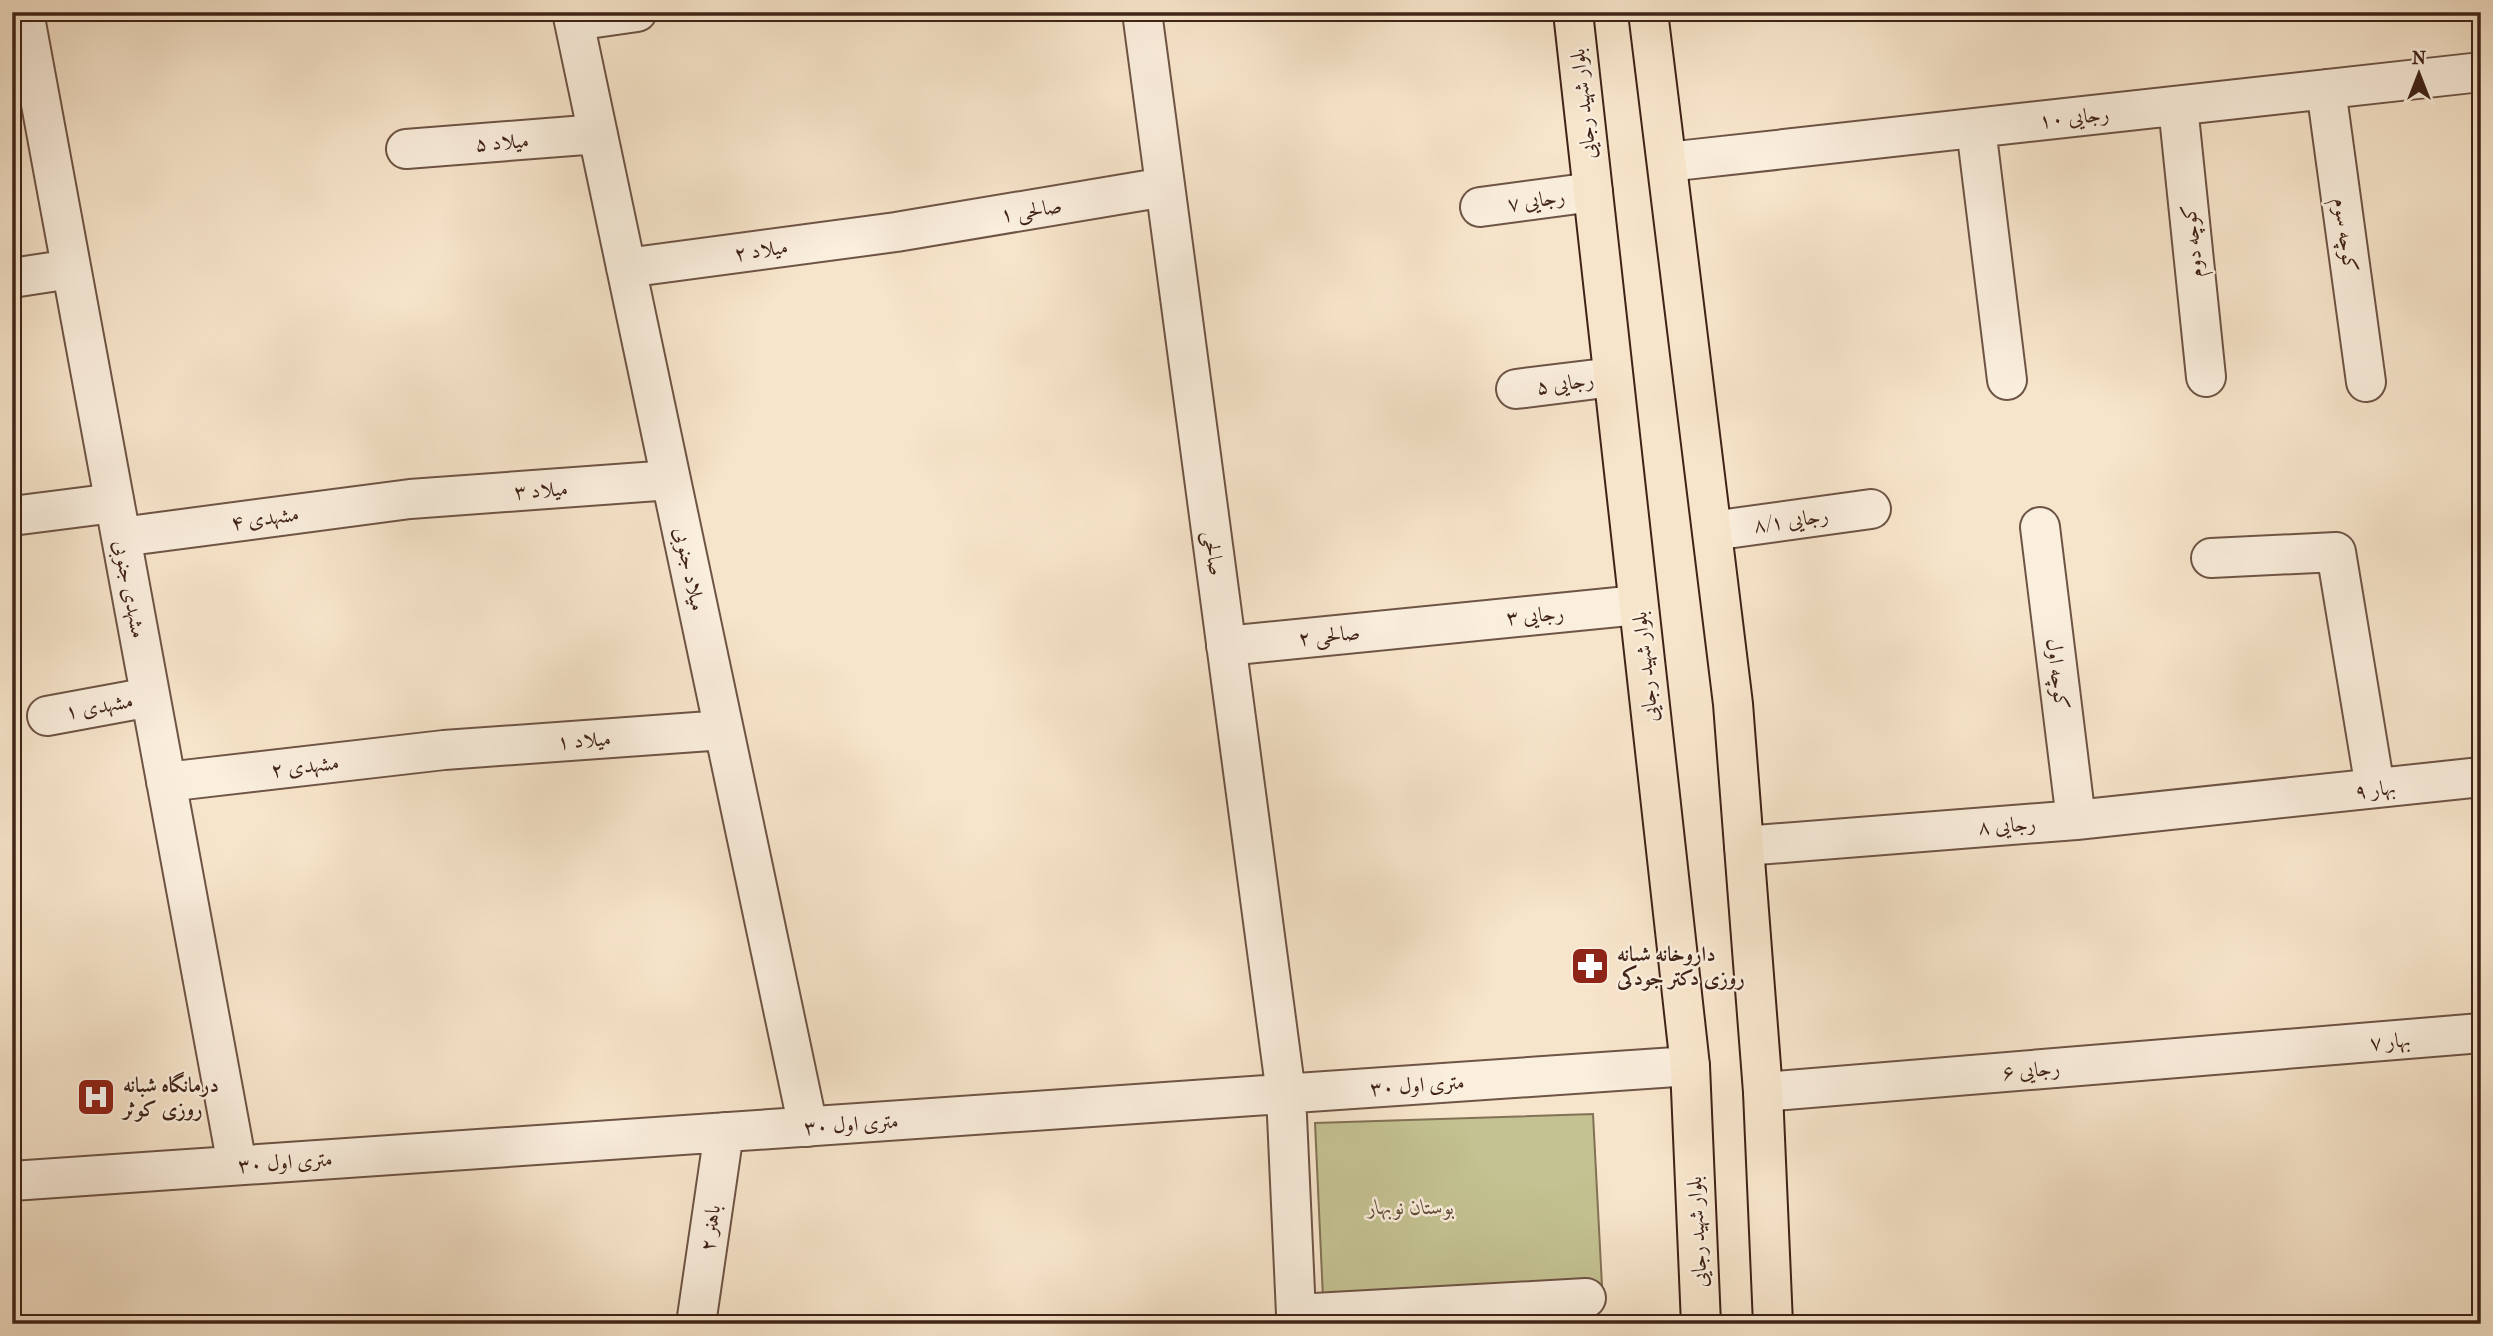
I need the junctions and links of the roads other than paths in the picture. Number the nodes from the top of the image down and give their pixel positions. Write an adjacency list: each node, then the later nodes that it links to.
1 (637, 12): 5 (street)
2 (1142, 12): 14 (street, صالحی)
3 (1573, 12): 15 (main road, بلوار شهید رجایی)
4 (1648, 12): 13 (main road)
5 (573, 17): 11 (street, میلاد جنوبی)
6 (22, 36): 19 (street, مشهدی جنوبی)
7 (2481, 72): 8 (street, رجایی ۱۰)
8 (2326, 89): 9 (street, رجایی ۱۰); 24 (street, کوچه سوم)
9 (2178, 106): 10 (street, رجایی ۱۰); 22 (street, کوچه دوم)
10 (1976, 128): 13 (street, رجایی ۱۰); 23 (street)
11 (598, 134): 12 (street, میلاد ۵); 18 (street, میلاد جنوبی)
12 (406, 149)
13 (1667, 162): 32 (main road)
14 (1165, 187): 17 (street, صالحی ۱); 36 (street, صالحی)
15 (1592, 192): 16 (street, رجایی ۷); 21 (main road, بلوار شهید رجایی)
16 (1480, 207)
17 (896, 232): 18 (street, میلاد ۲)
18 (626, 268): 26 (street, میلاد جنوبی)
19 (71, 269): 20 (street); 30 (street, مشهدی جنوبی)
20 (12, 278)
21 (1613, 377): 25 (street, رجایی ۵); 34 (main road, بلوار شهید رجایی)
22 (2206, 377)
23 (2007, 380)
24 (2366, 382)
25 (1516, 389)
26 (671, 481): 27 (street, میلاد ۳); 39 (street, میلاد جنوبی)
27 (410, 499): 30 (street, مشهدی ۴)
28 (1871, 509): 32 (street, رجایی ۸/۱)
29 (12, 516): 30 (street, مشهدی ۴)
30 (118, 520): 37 (street, مشهدی جنوبی)
31 (2040, 527): 45 (street, کوچه اول)
32 (1712, 531): 46 (main road)
33 (2211, 558): 43 (street)
34 (1638, 606): 35 (street, رجایی ۳); 49 (main road, بلوار شهید رجایی)
35 (1432, 624): 36 (street, صالحی ۲)
36 (1226, 646): 51 (street, صالحی)
37 (150, 696): 38 (street, مشهدی ۱); 42 (street, مشهدی جنوبی)
38 (47, 716)
39 (724, 730): 40 (street, میلاد ۱); 52 (street, میلاد جنوبی)
40 (444, 750): 42 (street, مشهدی ۲)
41 (2481, 777): 43 (street, بهار ۹)
42 (166, 782): 54 (street, مشهدی جنوبی)
43 (2375, 788): 44 (street, بهار ۹)
44 (2269, 802): 45 (street, رجایی ۸)
45 (2076, 820): 46 (street, رجایی ۸)
46 (1744, 846): 50 (main road)
47 (2481, 1033): 48 (street, بهار ۷)
48 (2299, 1048): 50 (street, رجایی ۶)
49 (1689, 1066): 51 (street, ۳۰ متری اول); 58 (main road, بلوار شهید رجایی)
50 (1763, 1092): 59 (main road)
51 (1286, 1094): 52 (street, ۳۰ متری اول); 56 (street, صالحی)
52 (808, 1127): 53 (street, ۳۰ متری اول)
53 (724, 1132): 54 (street, ۳۰ متری اول); 57 (street, باهنر ۲)
54 (237, 1166): 55 (street, ۳۰ متری اول)
55 (12, 1181)
56 (1586, 1298)
57 (696, 1324)
58 (1701, 1324)
59 (1773, 1324)

